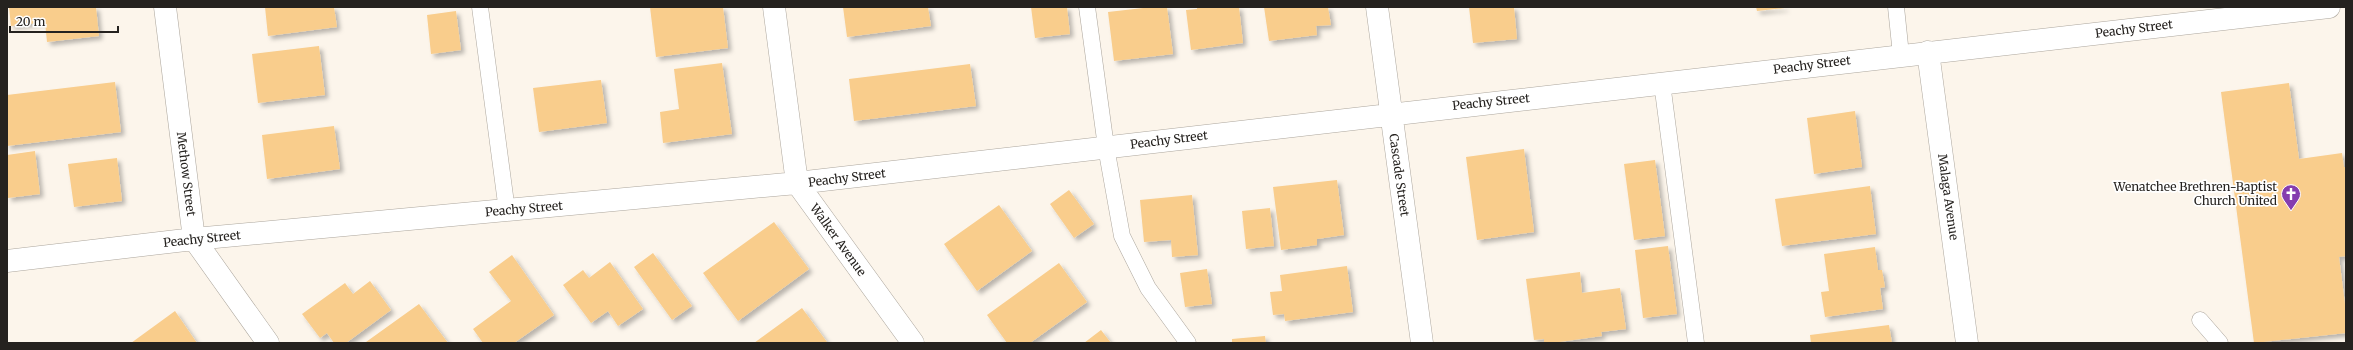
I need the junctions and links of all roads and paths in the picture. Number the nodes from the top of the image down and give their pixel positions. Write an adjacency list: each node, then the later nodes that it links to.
1 (165, 7): 15 (street, Methow Street)
2 (480, 7): 14 (lane)
3 (774, 7): 13 (street, Walker Avenue)
4 (1087, 7): 12 (lane)
5 (1377, 7): 11 (street, Cascade Street)
6 (1896, 7): 9 (lane)
7 (2329, 7): 8 (street, Peachy Street)
8 (1928, 52): 9 (street, Peachy Street); 23 (street, Malaga Avenue)
9 (1901, 55): 10 (street, Peachy Street)
10 (1662, 83): 11 (street, Peachy Street); 22 (lane)
11 (1391, 114): 12 (street, Peachy Street); 21 (street, Cascade Street)
12 (1106, 147): 13 (street, Peachy Street); 20 (lane)
13 (797, 183): 14 (street, Peachy Street); 19 (street, Walker Avenue)
14 (507, 210): 15 (street, Peachy Street)
15 (194, 239): 16 (street, Peachy Street); 18 (street, Methow Street)
16 (7, 261)
17 (2200, 320): 24 (lane)
18 (268, 343)
19 (913, 343)
20 (1188, 343)
21 (1422, 343)
22 (1696, 343)
23 (1967, 343)
24 (2220, 343)

